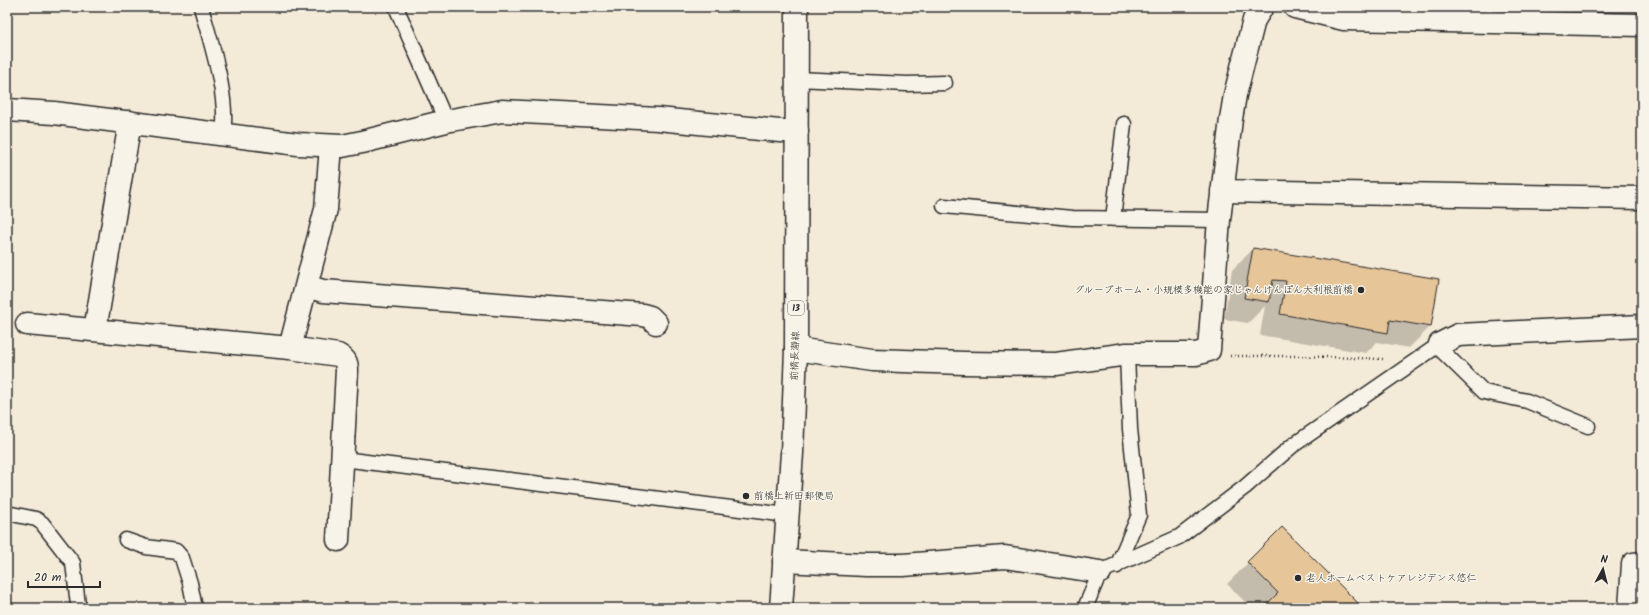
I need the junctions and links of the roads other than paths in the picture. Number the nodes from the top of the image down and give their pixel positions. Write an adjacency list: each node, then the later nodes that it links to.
1 (201, 7): 15 (lane)
2 (396, 7): 11 (lane)
3 (797, 7): 8 (street, 前橋長瀞線 / 13)
4 (1262, 7): 17 (street)
5 (1295, 7): 6 (street)
6 (1360, 13): 7 (street)
7 (1642, 24)
8 (797, 79): 9 (lane); 14 (street, 前橋長瀞線 / 13)
9 (945, 83)
10 (7, 110): 12 (street)
11 (446, 121): 14 (street); 16 (street)
12 (130, 122): 15 (street); 26 (street)
13 (1124, 124): 20 (lane)
14 (797, 131): 29 (street, 前橋長瀞線 / 13)
15 (223, 134): 16 (street)
16 (331, 146): 22 (street)
17 (1222, 191): 18 (street); 21 (street)
18 (1642, 198)
19 (944, 206): 20 (lane)
20 (1113, 219): 21 (lane)
21 (1219, 220): 30 (street)
22 (306, 286): 23 (street); 28 (street)
23 (656, 323)
24 (27, 324): 26 (street)
25 (1642, 326): 27 (street)
26 (95, 330): 28 (street)
27 (1440, 344): 31 (lane); 39 (lane)
28 (290, 348): 32 (street)
29 (796, 349): 30 (street); 34 (street, 前橋長瀞線 / 13)
30 (1127, 354): 39 (lane)
31 (1588, 426)
32 (342, 459): 34 (lane); 36 (street)
33 (7, 513): 40 (lane)
34 (787, 515): 37 (street, 前橋長瀞線 / 13)
35 (126, 540): 41 (lane)
36 (338, 540)
37 (784, 561): 39 (street); 42 (street, 前橋長瀞線 / 13)
38 (1642, 563): 44 (street)
39 (1109, 569): 43 (lane)
40 (82, 608)
41 (195, 608)
42 (781, 608)
43 (1085, 608)
44 (1630, 608)

